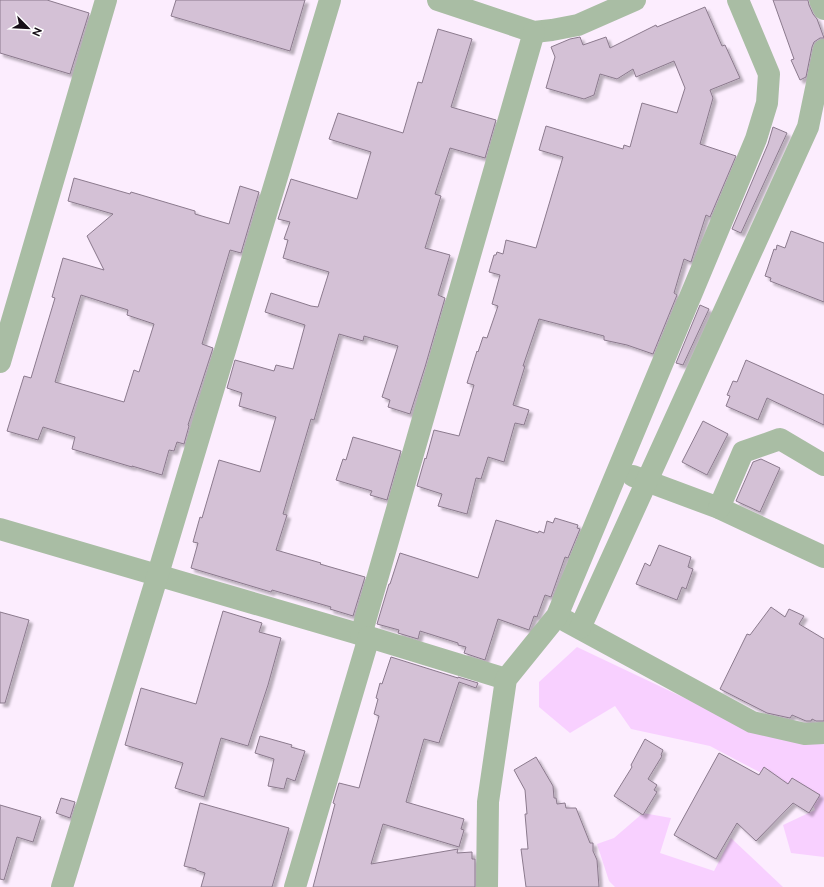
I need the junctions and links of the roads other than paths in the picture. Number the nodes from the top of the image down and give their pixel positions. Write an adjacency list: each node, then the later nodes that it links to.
1 (106, 0): 10 (street)
2 (330, 0): 17 (street)
3 (438, 0): 8 (street)
4 (635, 0): 8 (street)
5 (738, 0): 12 (street)
6 (820, 0): 7 (street)
7 (824, 8)
8 (534, 32): 20 (street)
9 (824, 50): 13 (street)
10 (0, 362)
11 (824, 465): 14 (street)
12 (618, 470): 13 (street); 18 (street)
13 (646, 481): 14 (street); 19 (street)
14 (719, 508): 16 (street)
15 (0, 529): 17 (street)
16 (824, 557)
17 (158, 574): 20 (street); 23 (street)
18 (557, 616): 19 (street); 21 (street)
19 (580, 628): 22 (street)
20 (365, 636): 21 (street); 24 (street)
21 (506, 679): 25 (street)
22 (824, 733)
23 (62, 887)
24 (295, 887)
25 (487, 887)

